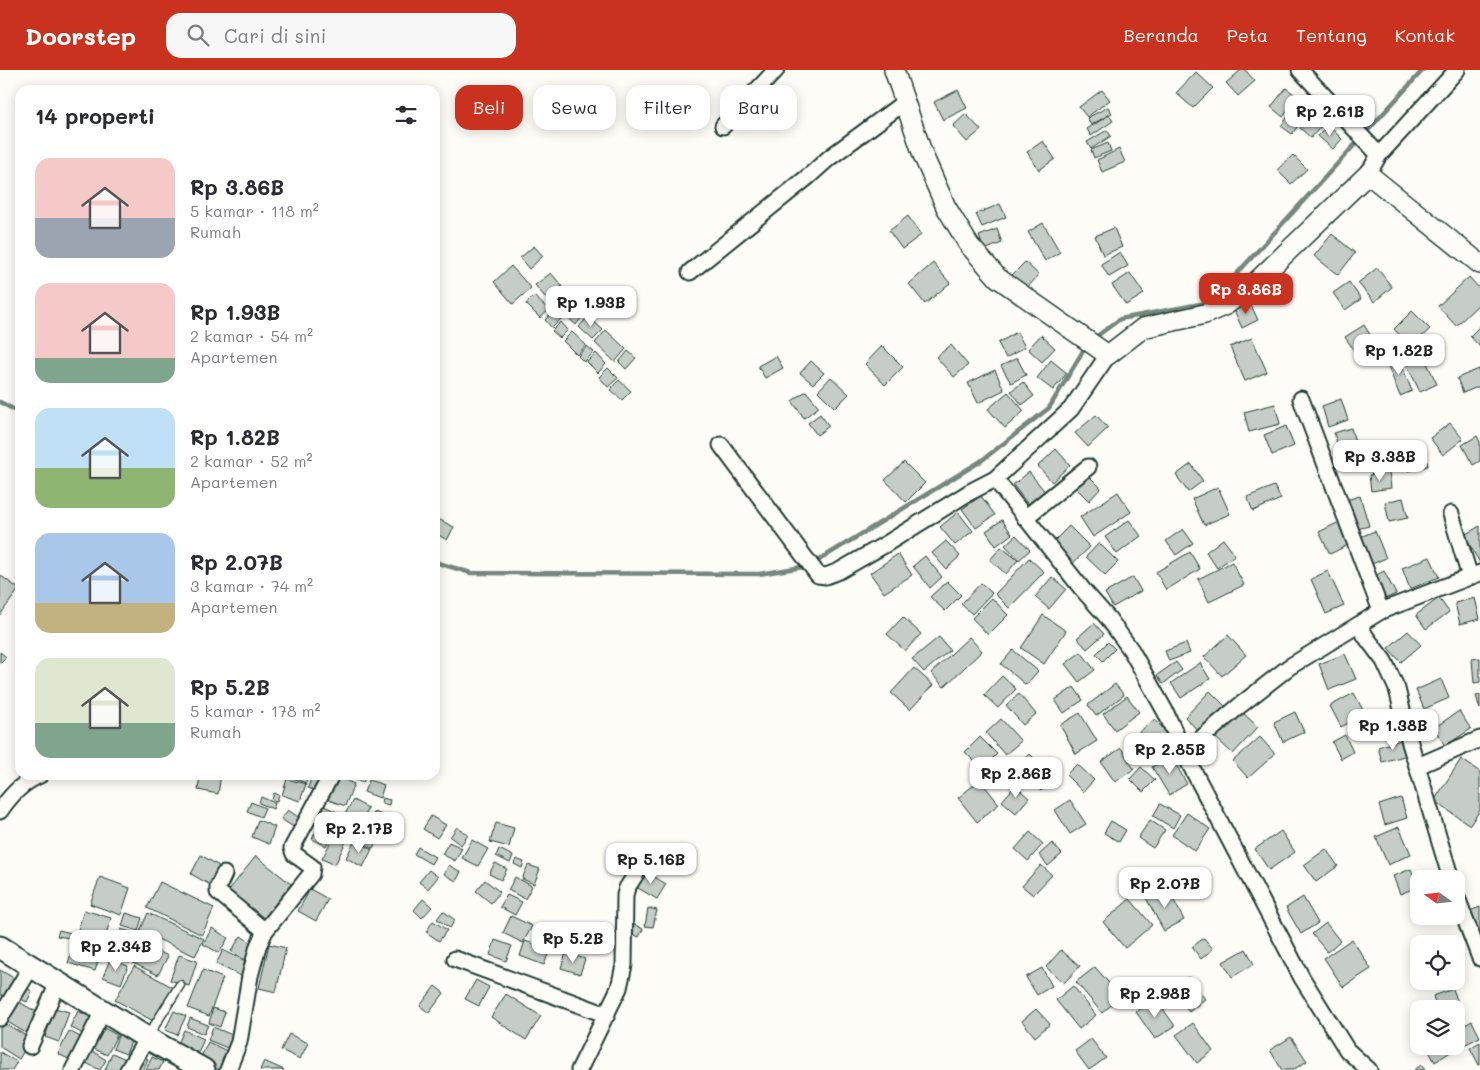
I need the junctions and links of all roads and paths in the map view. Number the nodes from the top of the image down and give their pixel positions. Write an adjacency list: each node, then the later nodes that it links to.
1 (776, 70): 5 (street)
2 (894, 70): 6 (street)
3 (1300, 70): 7 (street)
4 (1457, 70): 7 (street)
5 (762, 85)
6 (906, 101): 10 (street); 11 (street)
7 (1377, 152): 8 (street)
8 (1368, 174): 9 (street); 11 (street)
9 (1480, 264)
10 (690, 272)
11 (1106, 354): 15 (street)
12 (1301, 399): 19 (street)
13 (721, 444): 15 (street)
14 (1088, 467): 17 (street)
15 (995, 479): 17 (street)
16 (1451, 514): 18 (street)
17 (1024, 518): 22 (street)
18 (1475, 575): 19 (street)
19 (1381, 611): 20 (street)
20 (1359, 625): 22 (street); 23 (street)
21 (1480, 739): 23 (street)
22 (1184, 753): 48 (street)
23 (1418, 766): 28 (street)
24 (32, 780): 26 (street)
25 (328, 780): 31 (street)
26 (0, 811)
27 (639, 869): 39 (street)
28 (1448, 870)
29 (224, 874): 31 (street)
30 (1465, 919): 33 (street)
31 (266, 931): 46 (street)
32 (0, 947): 35 (main road)
33 (1480, 958)
34 (454, 959): 39 (street)
35 (31, 966): 36 (main road); 40 (street)
36 (58, 983): 38 (main road); 42 (street)
37 (180, 986): 41 (lane)
38 (103, 1011): 41 (main road); 43 (street)
39 (607, 1015): 47 (street)
40 (0, 1018)
41 (147, 1038): 44 (street); 45 (main road)
42 (30, 1046)
43 (73, 1070)
44 (128, 1070)
45 (204, 1070)
46 (228, 1070)
47 (579, 1070)
48 (1369, 1070)

